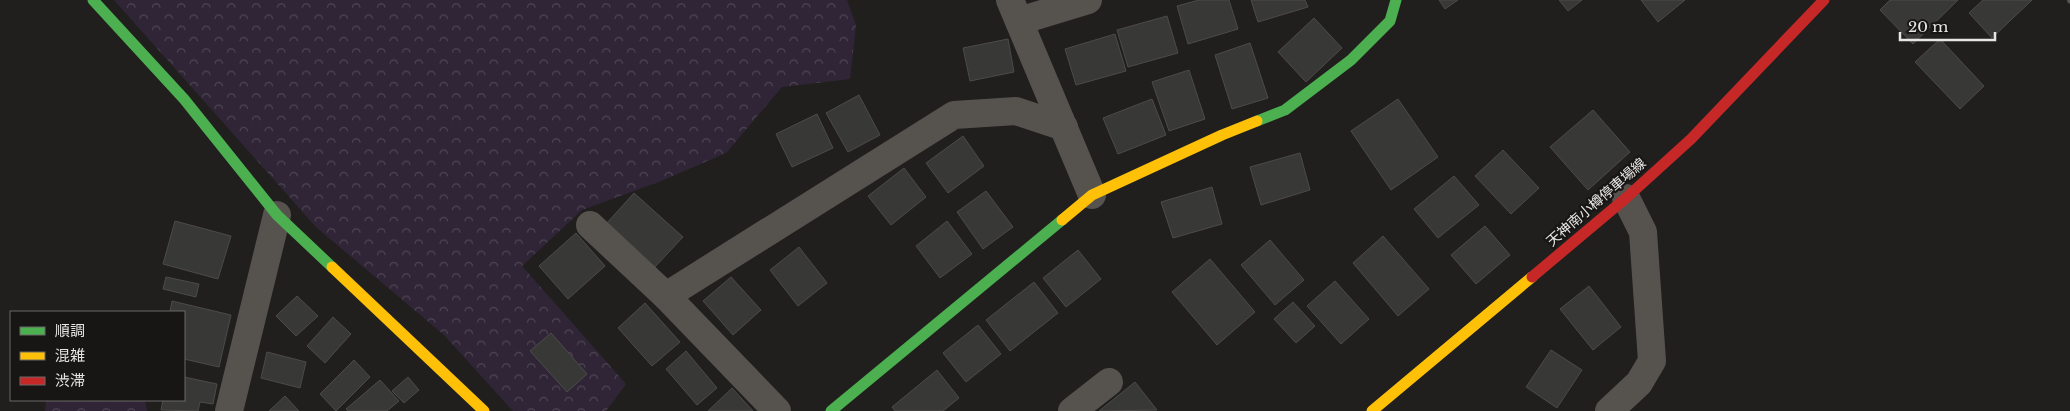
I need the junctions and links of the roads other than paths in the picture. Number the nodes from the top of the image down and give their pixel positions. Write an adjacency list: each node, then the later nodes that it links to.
1 (94, 0): 9 (street)
2 (1088, 0): 5 (street)
3 (1396, 0): 7 (street)
4 (1824, 0): 8 (street, 天神南小樽停車場線)
5 (1015, 11): 6 (street)
6 (1064, 127): 7 (street); 11 (street)
7 (1092, 195): 16 (street)
8 (1626, 198): 18 (street, 天神南小樽停車場線); 19 (street)
9 (277, 215): 13 (street); 14 (street)
10 (590, 225): 11 (street)
11 (666, 296): 15 (street)
12 (1109, 382): 17 (street)
13 (229, 411)
14 (484, 411)
15 (777, 411)
16 (830, 411)
17 (1072, 411)
18 (1372, 411)
19 (1609, 411)

